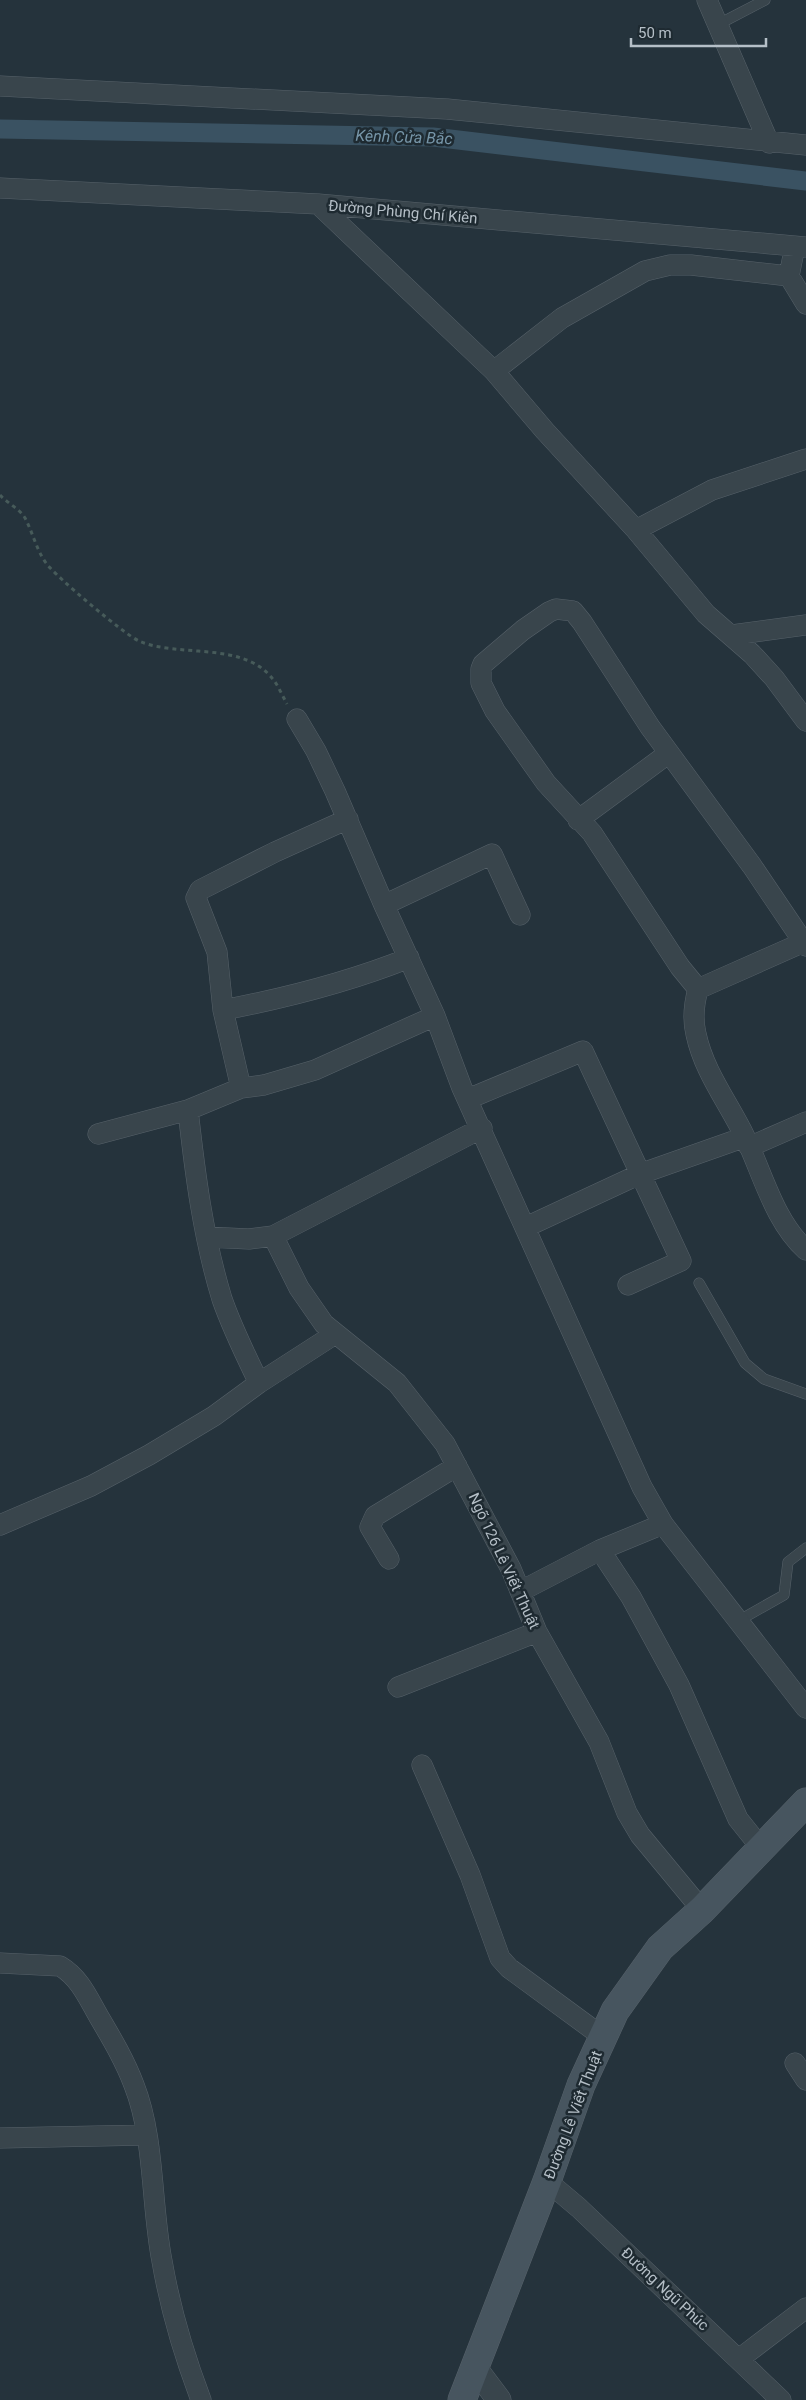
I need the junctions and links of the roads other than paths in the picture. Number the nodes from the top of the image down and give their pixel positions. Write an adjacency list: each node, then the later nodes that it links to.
1 (707, 0): 3 (street)
2 (765, 0): 3 (lane)
3 (719, 24): 5 (street)
4 (0, 86): 5 (street)
5 (769, 143): 6 (street)
6 (806, 145)
7 (0, 188): 8 (street, Đường Phùng Chí Kiên)
8 (318, 204): 9 (street, Đường Phùng Chí Kiên); 12 (street)
9 (800, 247): 10 (street)
10 (790, 276): 11 (street); 12 (street)
11 (806, 304)
12 (494, 372): 14 (street)
13 (806, 459): 14 (street)
14 (636, 530): 16 (street)
15 (806, 625): 16 (street)
16 (732, 635): 18 (street)
17 (297, 719): 20 (street)
18 (806, 721)
19 (669, 753): 21 (street); 21 (street); 24 (street)
20 (348, 819): 22 (street); 27 (street)
21 (578, 820): 26 (street)
22 (384, 905): 23 (street); 25 (street)
23 (520, 915)
24 (805, 944): 26 (street)
25 (409, 958): 27 (street); 28 (street)
26 (698, 989): 35 (street)
27 (223, 1010): 29 (street)
28 (435, 1016): 29 (street); 30 (street)
29 (241, 1088): 31 (street)
30 (468, 1100): 33 (street); 36 (street)
31 (188, 1110): 34 (street); 39 (street)
32 (806, 1122): 35 (street)
33 (482, 1128): 37 (street); 38 (street)
34 (98, 1134)
35 (747, 1142): 36 (street); 40 (street)
36 (640, 1174): 37 (street); 42 (street)
37 (526, 1227): 47 (street)
38 (273, 1236): 39 (street); 43 (street, Ngõ 126 Lê Viết Thuật)
39 (207, 1237): 44 (street)
40 (806, 1250)
41 (699, 1283): 45 (lane)
42 (628, 1285)
43 (335, 1334): 44 (street); 46 (street, Ngõ 126 Lê Viết Thuật)
44 (259, 1383): 48 (street)
45 (806, 1394)
46 (457, 1466): 51 (street); 52 (street, Ngõ 126 Lê Viết Thuật)
47 (663, 1524): 50 (street); 53 (street)
48 (0, 1526)
49 (806, 1548): 53 (lane)
50 (600, 1550): 52 (street); 59 (street)
51 (390, 1559)
52 (520, 1591): 54 (street, Ngõ 126 Lê Viết Thuật)
53 (738, 1621): 56 (street)
54 (537, 1632): 55 (street); 60 (street, Ngõ 126 Lê Viết Thuật)
55 (398, 1687)
56 (806, 1708)
57 (422, 1765): 62 (street)
58 (806, 1802): 59 (main road, Đường Lê Viết Thuật)
59 (762, 1849): 60 (main road, Đường Lê Viết Thuật)
60 (702, 1910): 62 (main road, Đường Lê Viết Thuật)
61 (0, 1964): 65 (street)
62 (603, 2037): 67 (main road, Đường Lê Viết Thuật)
63 (795, 2063): 64 (street)
64 (806, 2080)
65 (147, 2135): 66 (street); 71 (street)
66 (0, 2138)
67 (547, 2181): 69 (street, Đường Ngũ Phúc); 70 (main road, Đường Lê Viết Thuật)
68 (806, 2308): 69 (street)
69 (739, 2359): 74 (street, Đường Ngũ Phúc)
70 (475, 2368): 72 (main road, Đường Lê Viết Thuật); 73 (street)
71 (201, 2400)
72 (462, 2400)
73 (499, 2400)
74 (781, 2400)

